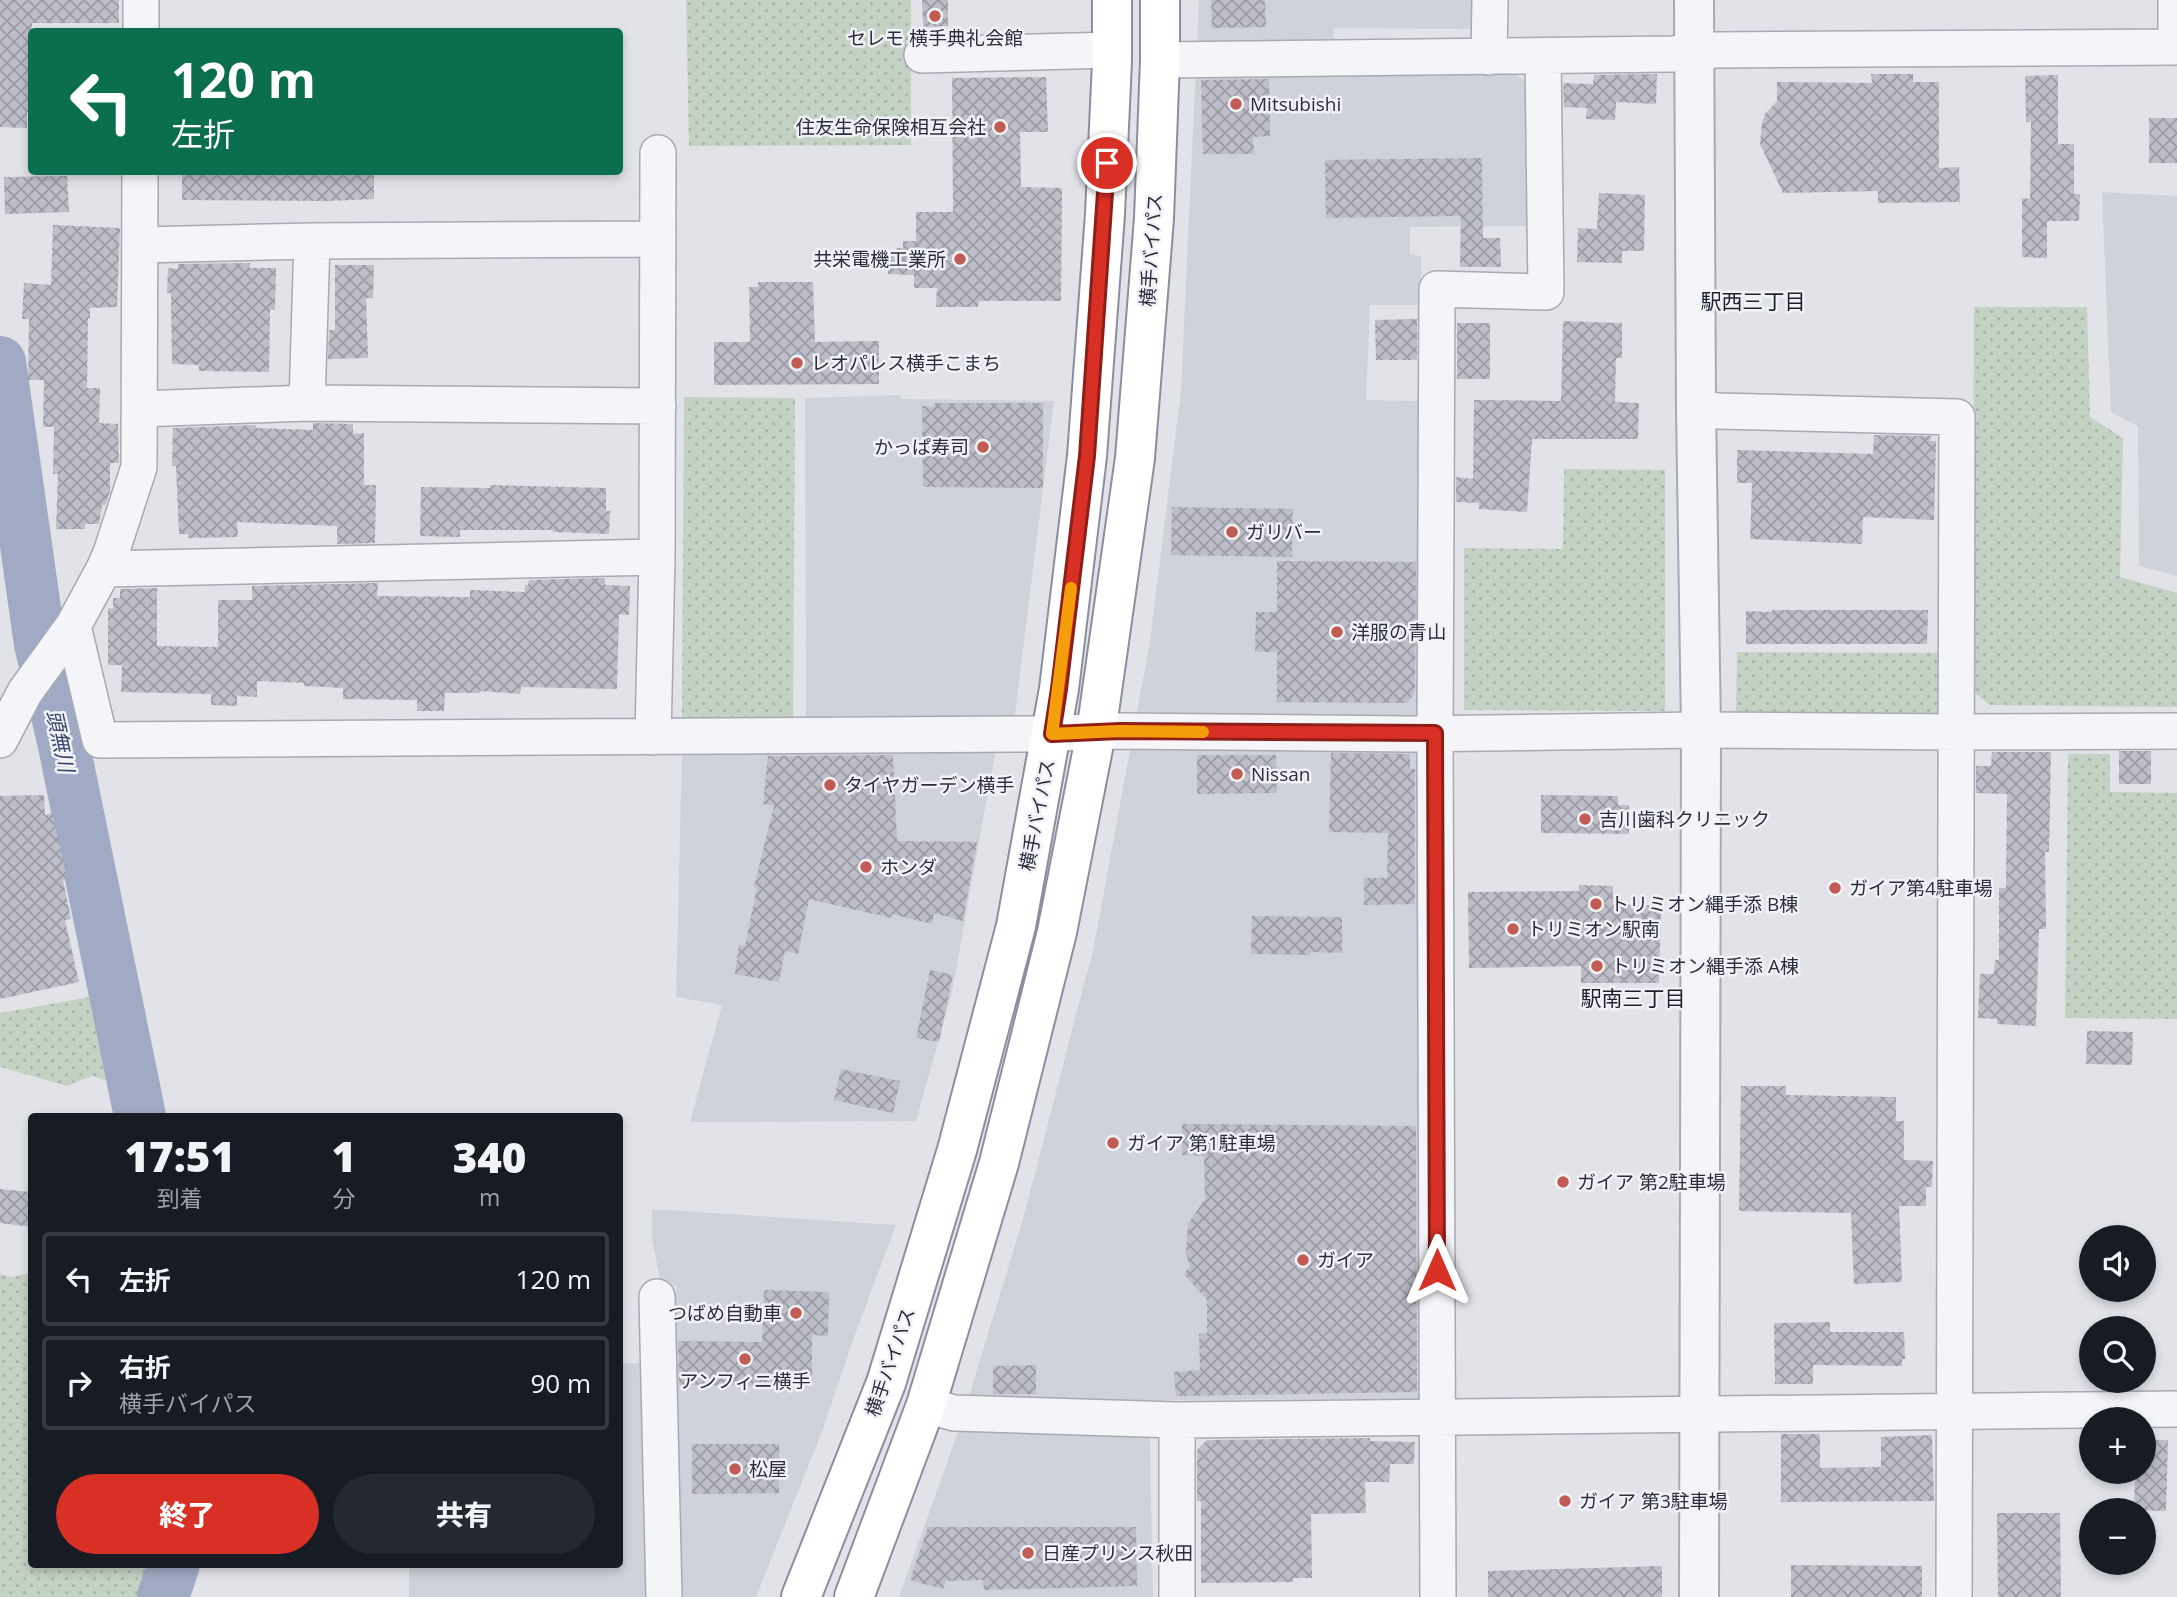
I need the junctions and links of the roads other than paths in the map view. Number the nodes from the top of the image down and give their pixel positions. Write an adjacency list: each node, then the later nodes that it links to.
1 (141, 0): 7 (street)
2 (1112, 0): 8 (highway, 横手バイパス)
3 (1160, 0): 13 (highway, 横手バイパス)
4 (1490, 0): 12 (street)
5 (1694, 0): 9 (street)
6 (2176, 0): 9 (street)
7 (141, 28)
8 (1112, 50): 10 (street); 32 (highway, 横手バイパス)
9 (1695, 52): 11 (street); 22 (street)
10 (922, 55)
11 (1543, 56): 12 (street); 31 (street)
12 (1489, 57): 13 (street)
13 (1160, 60): 30 (highway, 横手バイパス)
14 (658, 153): 16 (street)
15 (140, 175): 18 (street)
16 (658, 239): 17 (street); 20 (street)
17 (312, 241): 18 (street); 19 (street)
18 (140, 245): 21 (street)
19 (306, 403): 20 (street); 21 (street)
20 (658, 406): 23 (street)
21 (140, 409): 24 (street)
22 (1696, 409): 27 (street); 29 (street)
23 (657, 557): 24 (street); 33 (street)
24 (104, 569): 25 (street)
25 (74, 626): 26 (street); 33 (street)
26 (12, 694): 34 (street)
27 (1701, 730): 29 (street); 31 (street); 39 (street)
28 (2177, 731): 29 (street)
29 (1957, 732): 38 (street)
30 (1096, 733): 31 (street); 32 (street); 36 (highway, 横手バイパス)
31 (1435, 733): 40 (street)
32 (1052, 734): 33 (street); 43 (highway, 横手バイパス)
33 (653, 737)
34 (0, 740)
35 (657, 1297): 42 (street)
36 (926, 1405): 41 (street); 44 (highway, 横手バイパス)
37 (2177, 1409): 38 (street)
38 (1955, 1411): 39 (street); 48 (street)
39 (1699, 1414): 40 (street); 47 (street)
40 (1438, 1417): 41 (street); 46 (street)
41 (1177, 1420): 45 (street)
42 (664, 1597)
43 (801, 1597)
44 (854, 1597)
45 (1177, 1597)
46 (1438, 1597)
47 (1699, 1597)
48 (1954, 1597)

